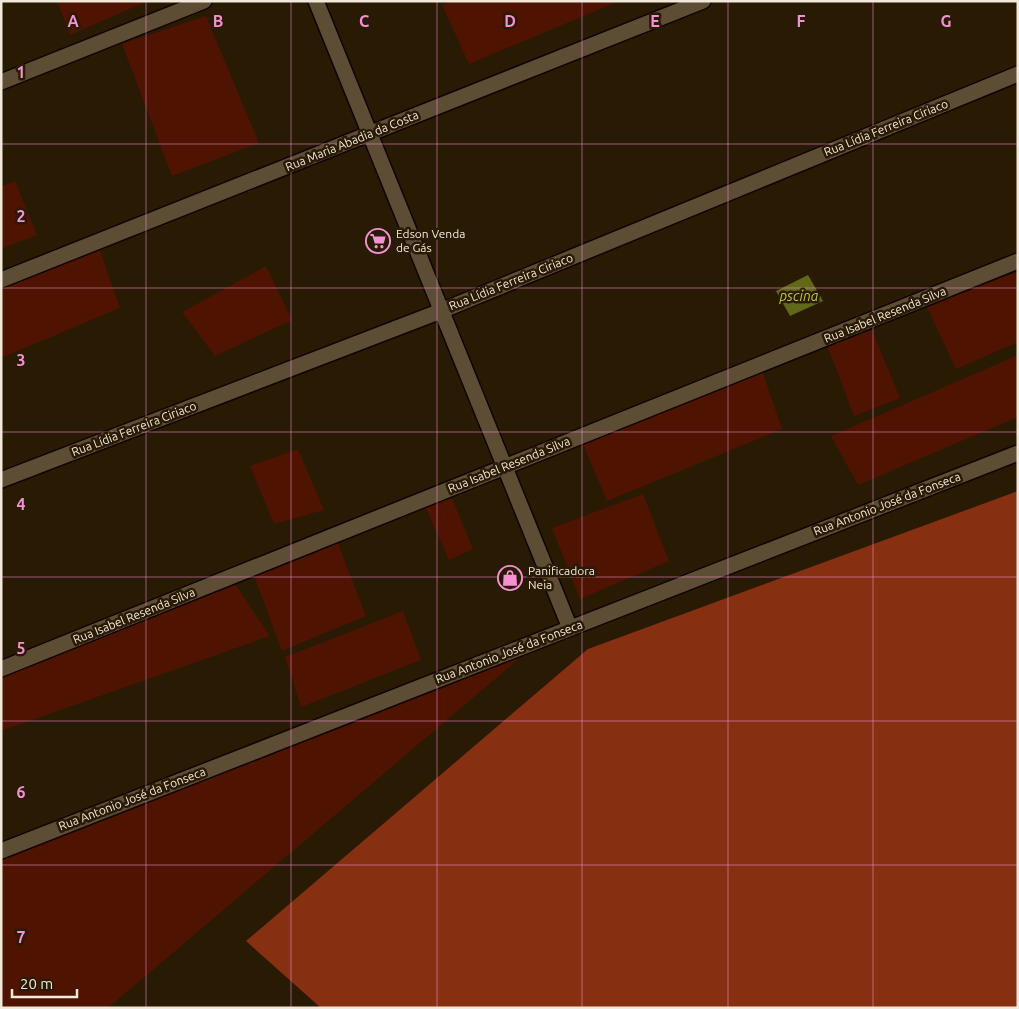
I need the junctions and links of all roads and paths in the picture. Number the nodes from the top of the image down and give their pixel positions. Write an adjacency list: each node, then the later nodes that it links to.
1 (204, 1): 5 (street)
2 (316, 1): 6 (street)
3 (703, 1): 6 (street, Rua Maria Abadia da Costa)
4 (1018, 74): 9 (street, Rua Lídia Ferreira Ciriaco)
5 (1, 82)
6 (369, 134): 8 (street, Rua Maria Abadia da Costa); 9 (street)
7 (1018, 262): 11 (street, Rua Isabel Resenda Silva)
8 (1, 280)
9 (441, 311): 11 (street); 12 (street, Rua Lídia Ferreira Ciriaco)
10 (1018, 453): 13 (street, Rua Antonio José da Fonseca)
11 (504, 467): 13 (street); 14 (street, Rua Isabel Resenda Silva)
12 (1, 480)
13 (570, 628): 15 (street, Rua Antonio José da Fonseca)
14 (1, 669)
15 (1, 851)

